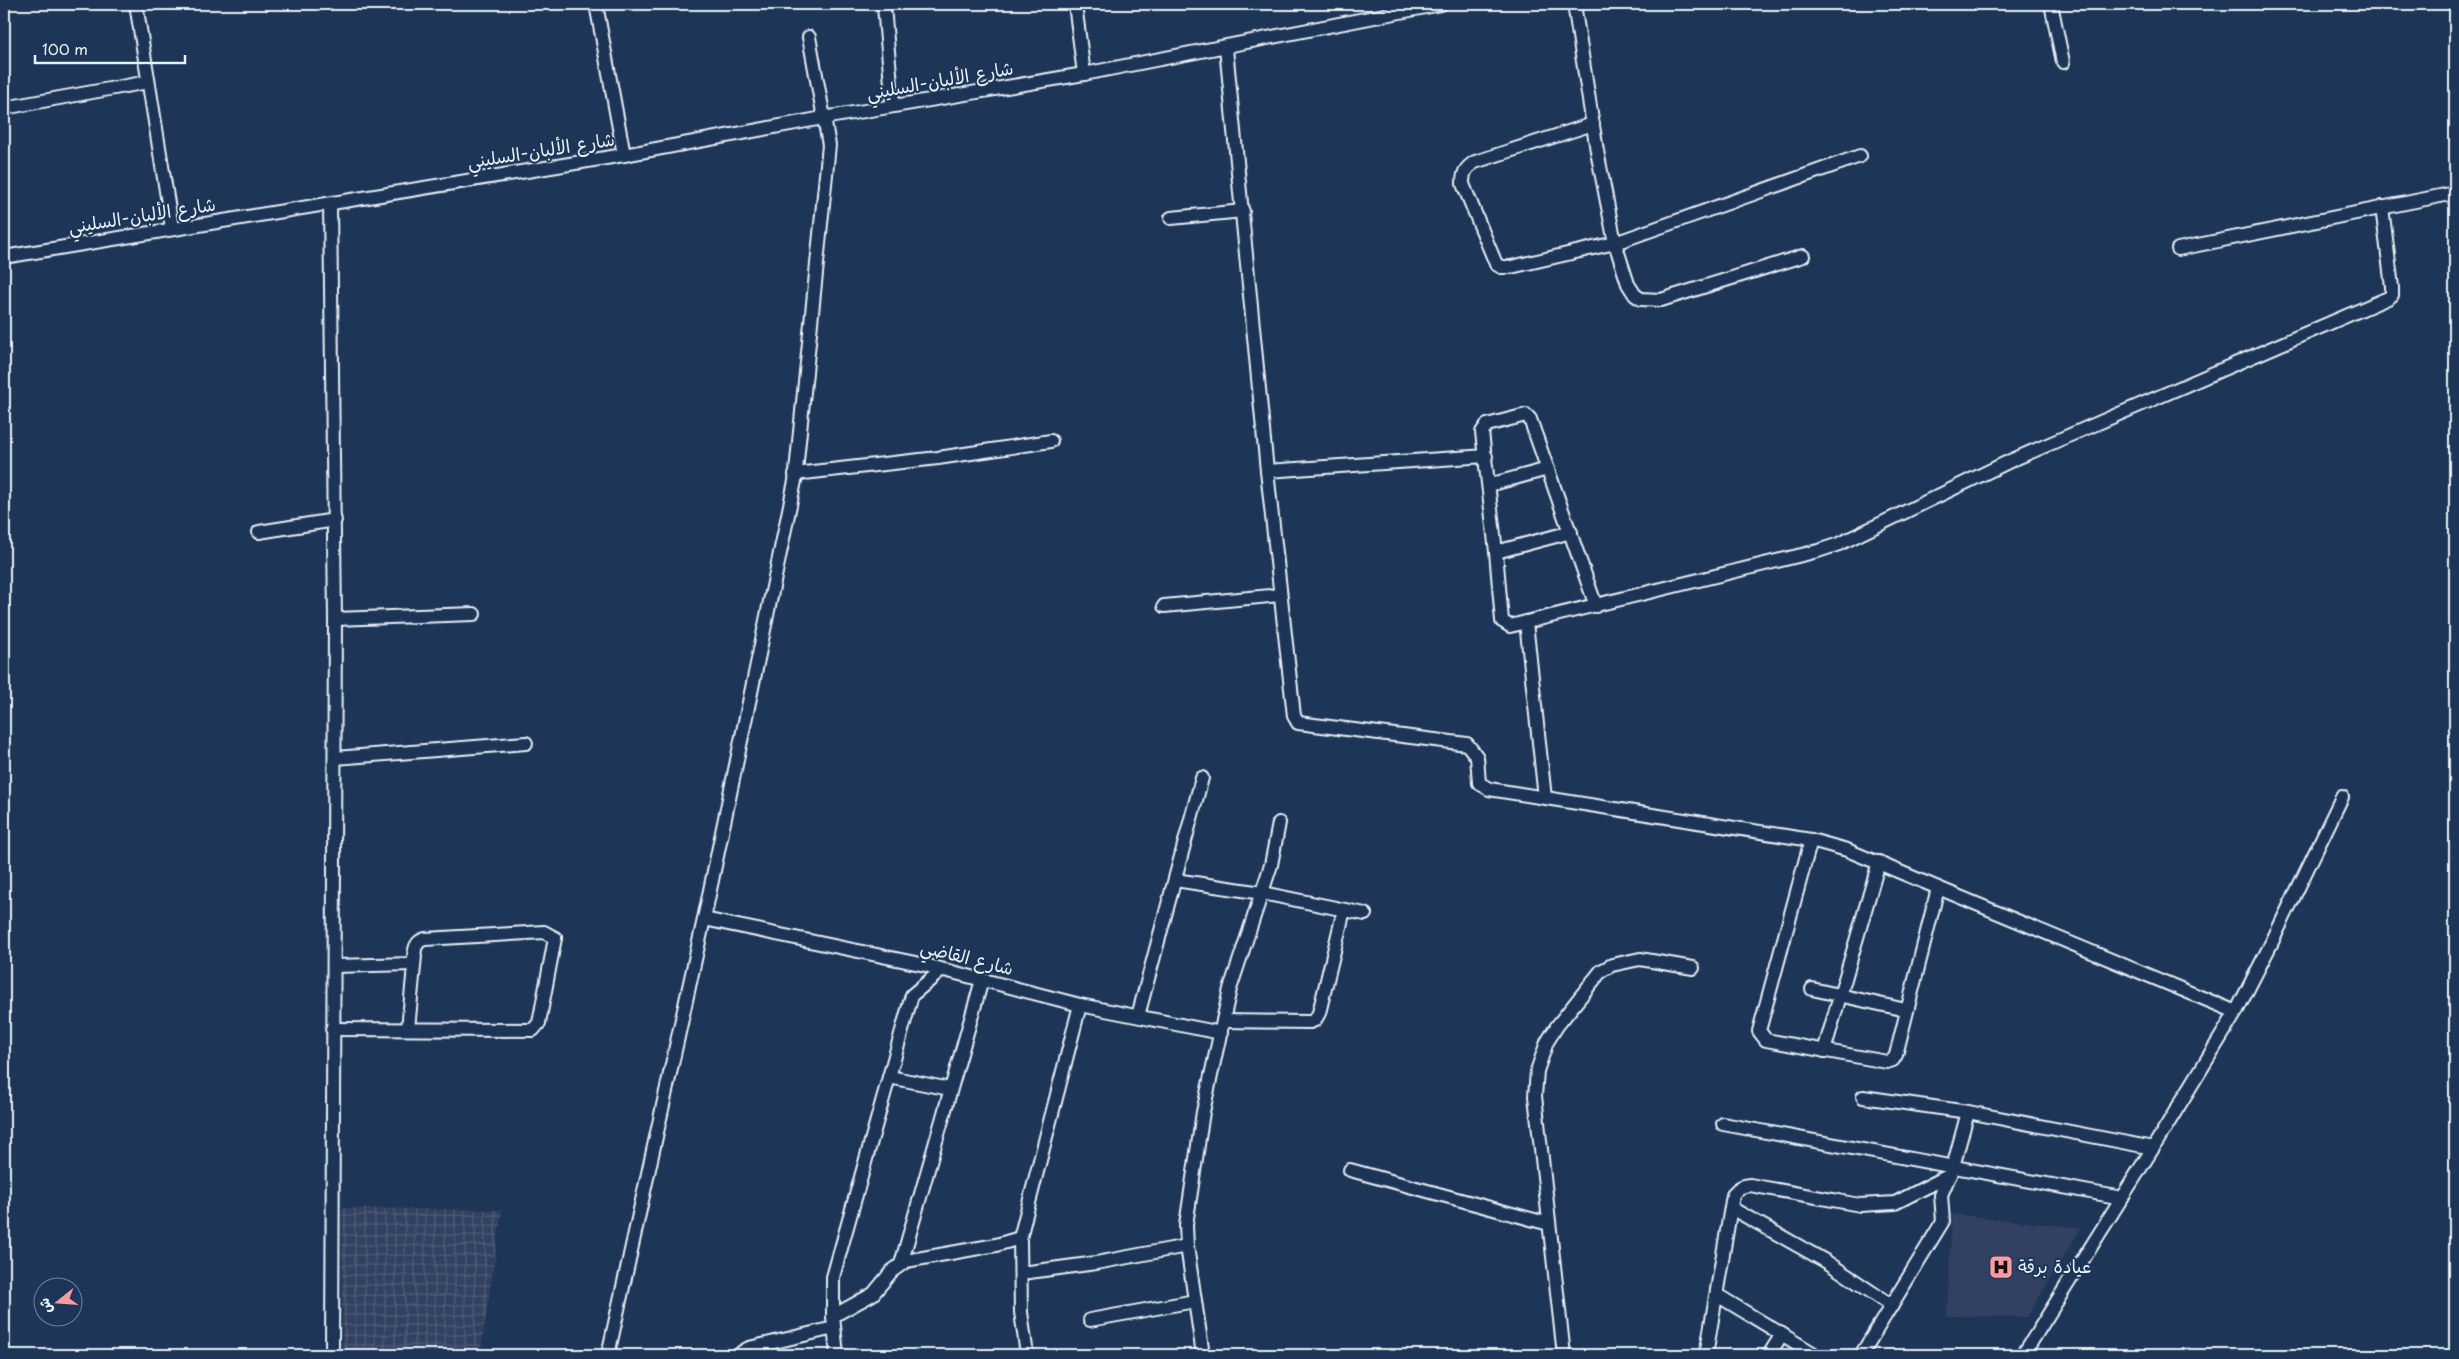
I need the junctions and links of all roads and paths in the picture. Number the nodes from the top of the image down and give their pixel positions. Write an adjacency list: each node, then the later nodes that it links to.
1 (136, 4): 12 (street)
2 (596, 4): 17 (street)
3 (1075, 4): 11 (street)
4 (1441, 4): 9 (street, شارع الألبان-السليني)
5 (1574, 4): 16 (street)
6 (2051, 4): 10 (street)
7 (884, 7): 13 (street)
8 (809, 37): 15 (street)
9 (1226, 48): 11 (street, شارع الألبان-السليني); 22 (street)
10 (2063, 62)
11 (1084, 74): 13 (street, شارع الألبان-السليني)
12 (148, 82): 14 (street); 24 (street)
13 (893, 106): 15 (street, شارع الألبان-السليني)
14 (4, 108)
15 (823, 118): 17 (street, شارع الألبان-السليني); 33 (street)
16 (1593, 124): 25 (street); 25 (street)
17 (624, 156): 20 (street, شارع الألبان-السليني)
18 (1860, 156): 25 (street)
19 (2455, 193): 21 (street)
20 (330, 204): 24 (street, شارع الألبان-السليني); 35 (street)
21 (2382, 207): 26 (street); 41 (street)
22 (1243, 211): 23 (street); 32 (street)
23 (1171, 218)
24 (172, 228): 28 (street, شارع الألبان-السليني)
25 (1615, 243): 27 (street)
26 (2178, 249)
27 (1802, 256)
28 (4, 257)
29 (1052, 441): 33 (street)
30 (1486, 456): 31 (street); 32 (street); 34 (street)
31 (1548, 469): 34 (street); 37 (street)
32 (1266, 471): 39 (street)
33 (796, 474): 58 (street)
34 (1489, 485): 38 (street)
35 (335, 520): 36 (street); 43 (street)
36 (259, 532)
37 (1571, 532): 38 (street); 41 (street)
38 (1496, 552): 44 (street)
39 (1280, 595): 40 (street); 49 (street)
40 (1164, 606)
41 (1596, 606): 44 (street)
42 (474, 614): 43 (street)
43 (336, 619): 46 (street)
44 (1526, 622): 49 (street)
45 (526, 743): 46 (street)
46 (335, 758): 60 (street)
47 (1202, 778): 53 (street)
48 (2342, 797): 68 (street)
49 (1545, 798): 51 (street)
50 (1279, 823): 55 (street)
51 (1811, 840): 52 (street); 73 (street)
52 (1879, 862): 54 (street); 65 (street)
53 (1174, 880): 55 (street); 69 (street)
54 (1938, 888): 67 (street); 68 (street)
55 (1262, 893): 56 (street); 70 (street)
56 (1344, 910): 57 (street); 70 (street, شارع القاضي)
57 (1365, 914)
58 (704, 919): 62 (street, شارع القاضي); 96 (street)
59 (555, 938): 60 (street); 72 (street); 72 (street)
60 (334, 966): 71 (street)
61 (1693, 968): 84 (street)
62 (942, 970): 63 (street, شارع القاضي); 74 (street)
63 (982, 980): 66 (street, شارع القاضي); 75 (street)
64 (1812, 989): 65 (street)
65 (1839, 994): 67 (street); 73 (street)
66 (1080, 1004): 69 (street, شارع القاضي); 85 (street)
67 (1906, 1010): 73 (street)
68 (2236, 1012): 79 (street)
69 (1138, 1016): 70 (street, شارع القاضي)
70 (1222, 1027): 86 (street)
71 (332, 1029): 72 (street); 95 (street)
72 (408, 1029)
73 (1824, 1050)
74 (889, 1077): 75 (street); 93 (street)
75 (950, 1089): 87 (street)
76 (1863, 1097): 77 (street)
77 (1968, 1112): 79 (street); 81 (street)
78 (1723, 1124): 81 (street)
79 (2153, 1148): 82 (street)
80 (1350, 1170): 84 (street)
81 (1952, 1171): 82 (street); 83 (street); 91 (street)
82 (2122, 1198): 106 (street)
83 (1731, 1208): 89 (street); 91 (street)
84 (1548, 1224): 101 (street)
85 (1020, 1238): 87 (street); 88 (street)
86 (1187, 1246): 88 (street); 90 (street)
87 (901, 1264): 93 (street)
88 (1022, 1273): 99 (street)
89 (1718, 1295): 94 (street); 102 (street)
90 (1195, 1301): 92 (street); 100 (street)
91 (1892, 1306): 105 (street)
92 (1090, 1320)
93 (834, 1322): 97 (street); 98 (street)
94 (1782, 1334): 103 (street); 104 (street)
95 (332, 1355)
96 (608, 1355)
97 (741, 1355)
98 (837, 1355)
99 (1027, 1355)
100 (1203, 1355)
101 (1564, 1355)
102 (1706, 1355)
103 (1769, 1355)
104 (1816, 1355)
105 (1861, 1355)
106 (2023, 1355)

